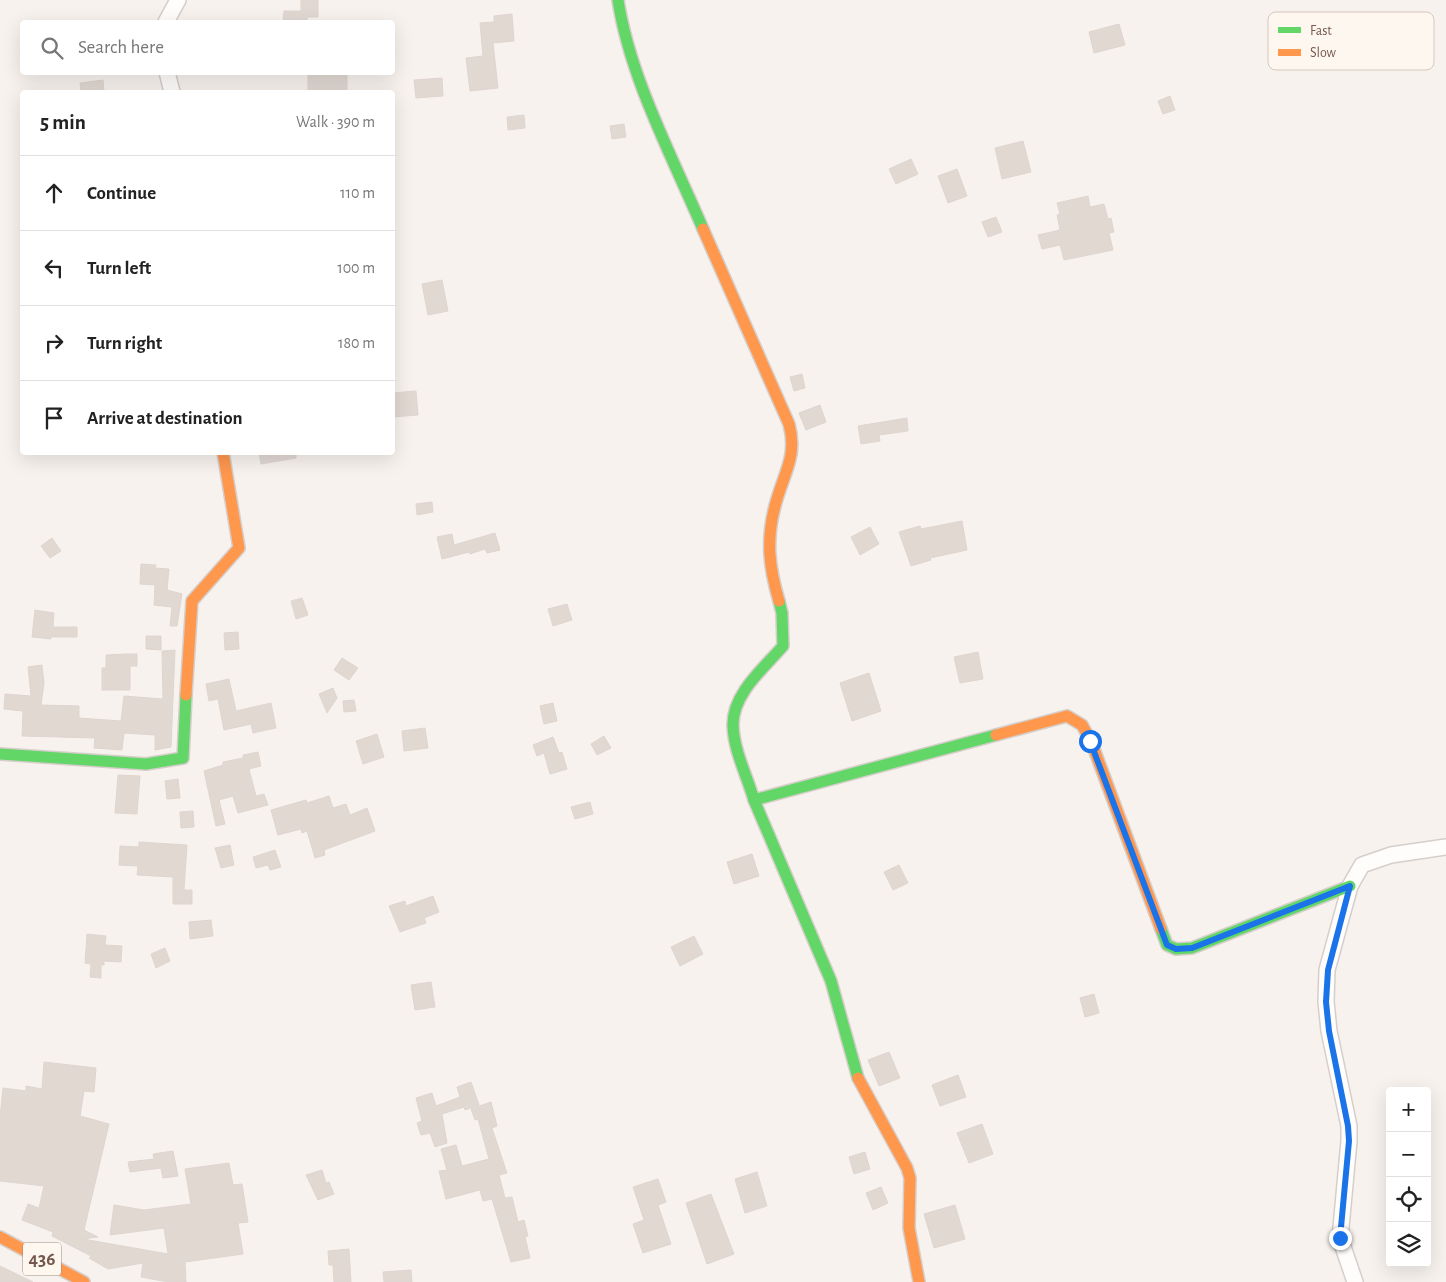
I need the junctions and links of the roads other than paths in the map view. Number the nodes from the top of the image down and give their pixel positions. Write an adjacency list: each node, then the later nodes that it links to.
1 (178, 0): 3 (street)
2 (618, 0): 8 (street)
3 (167, 20)
4 (168, 75): 5 (street)
5 (172, 90)
6 (224, 455): 7 (street)
7 (0, 754)
8 (754, 800): 10 (street); 13 (street)
9 (1446, 847): 10 (street)
10 (1350, 886): 14 (street)
11 (0, 1237): 12 (street, 436)
12 (84, 1282)
13 (919, 1282)
14 (1355, 1282)

